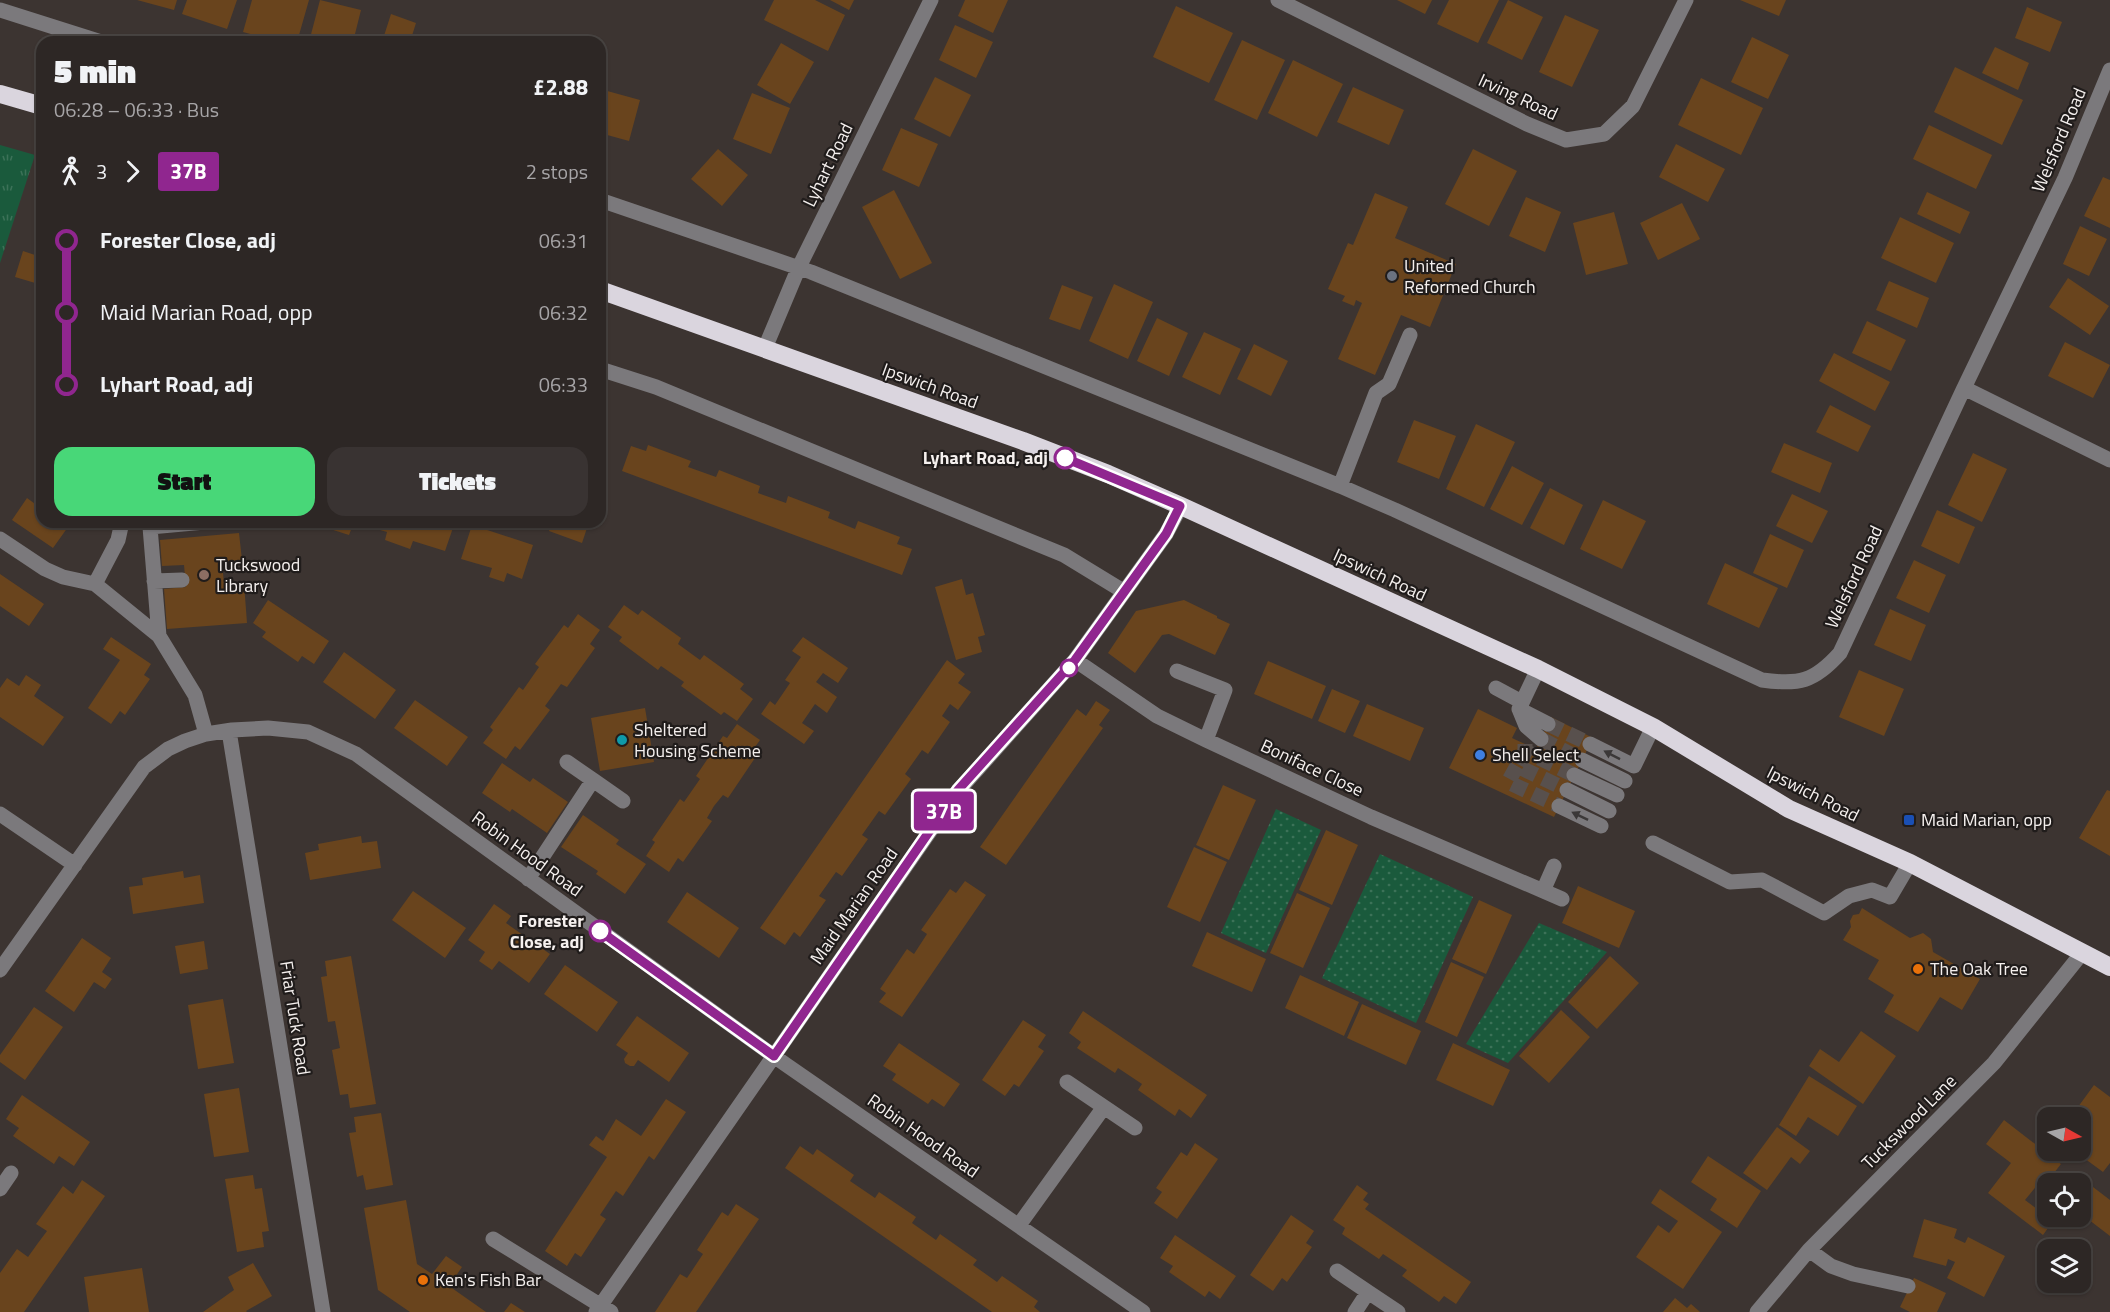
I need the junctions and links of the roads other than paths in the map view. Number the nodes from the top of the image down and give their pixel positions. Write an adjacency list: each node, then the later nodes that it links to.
1 (931, 0): 10 (street, Lyhart Road)
2 (1278, 0): 3 (street, Irving Road)
3 (1686, 0)
4 (0, 10): 5 (street)
5 (83, 36)
6 (2110, 70): 15 (street, Welsford Road)
7 (0, 94): 8 (highway)
8 (36, 104)
9 (606, 202): 10 (street)
10 (799, 267): 13 (street, Lyhart Road); 17 (street)
11 (606, 292): 13 (highway, Ipswich Road)
12 (1410, 335): 17 (street)
13 (765, 348): 18 (highway, Ipswich Road)
14 (606, 371): 25 (street)
15 (1964, 388): 16 (street); 17 (street, Welsford Road)
16 (2110, 460)
17 (1340, 486)
18 (1180, 506): 25 (street, Maid Marian Road); 28 (highway, Ipswich Road)
19 (121, 528): 24 (street)
20 (150, 528): 23 (street)
21 (0, 538): 24 (street)
22 (182, 580): 23 (street)
23 (154, 581): 26 (street)
24 (94, 584): 26 (street)
25 (1123, 591): 27 (street, Maid Marian Road)
26 (159, 636): 36 (street)
27 (1075, 660): 38 (street, Boniface Close); 63 (street, Maid Marian Road)
28 (1538, 669): 31 (street); 34 (highway, Ipswich Road)
29 (1177, 671): 38 (street)
30 (1496, 688): 31 (street)
31 (1520, 706): 32 (street); 33 (street)
32 (1548, 724)
33 (1526, 726): 37 (street); 39 (street)
34 (1653, 727): 40 (street, one-way to 40); 54 (highway, Ipswich Road)
35 (229, 731): 36 (street, Robin Hood Road); 57 (street, Robin Hood Road); 76 (street, Friar Tuck Road)
36 (206, 734): 55 (street, Robin Hood Road)
37 (1541, 739)
38 (1206, 740): 58 (street, Boniface Close)
39 (1525, 744)
40 (1590, 744)
41 (1582, 760): 45 (street)
42 (567, 762): 44 (street)
43 (1574, 775): 47 (street)
44 (593, 780): 48 (street); 57 (street)
45 (1625, 781)
46 (1567, 790): 50 (street)
47 (1617, 795)
48 (623, 801)
49 (1559, 806): 52 (street, one-way to 49)
50 (1609, 811)
51 (0, 814): 55 (street)
52 (1601, 826)
53 (1653, 843): 54 (street)
54 (1910, 863): 60 (highway, Ipswich Road)
55 (75, 865): 62 (street, Robin Hood Road)
56 (1554, 866): 58 (street)
57 (528, 879): 63 (street, Robin Hood Road)
58 (1543, 891): 59 (street, Boniface Close)
59 (1562, 899)
60 (2082, 953): 61 (highway, Ipswich Road); 71 (street, Tuckswood Lane)
61 (2110, 968)
62 (0, 970)
63 (774, 1056): 69 (street, Robin Hood Road); 75 (street, Maid Marian Road)
64 (1067, 1082): 65 (street)
65 (1104, 1107): 66 (street); 69 (street)
66 (1135, 1128)
67 (11, 1173): 68 (street)
68 (0, 1189)
69 (1018, 1225): 77 (street, Robin Hood Road)
70 (493, 1239): 75 (street)
71 (1809, 1250): 73 (street); 80 (street, Tuckswood Lane)
72 (1337, 1271): 74 (street)
73 (1908, 1286)
74 (1368, 1292): 78 (street); 79 (street)
75 (602, 1310)
76 (323, 1312)
77 (1143, 1312)
78 (1355, 1312)
79 (1398, 1312)
80 (1757, 1312)

